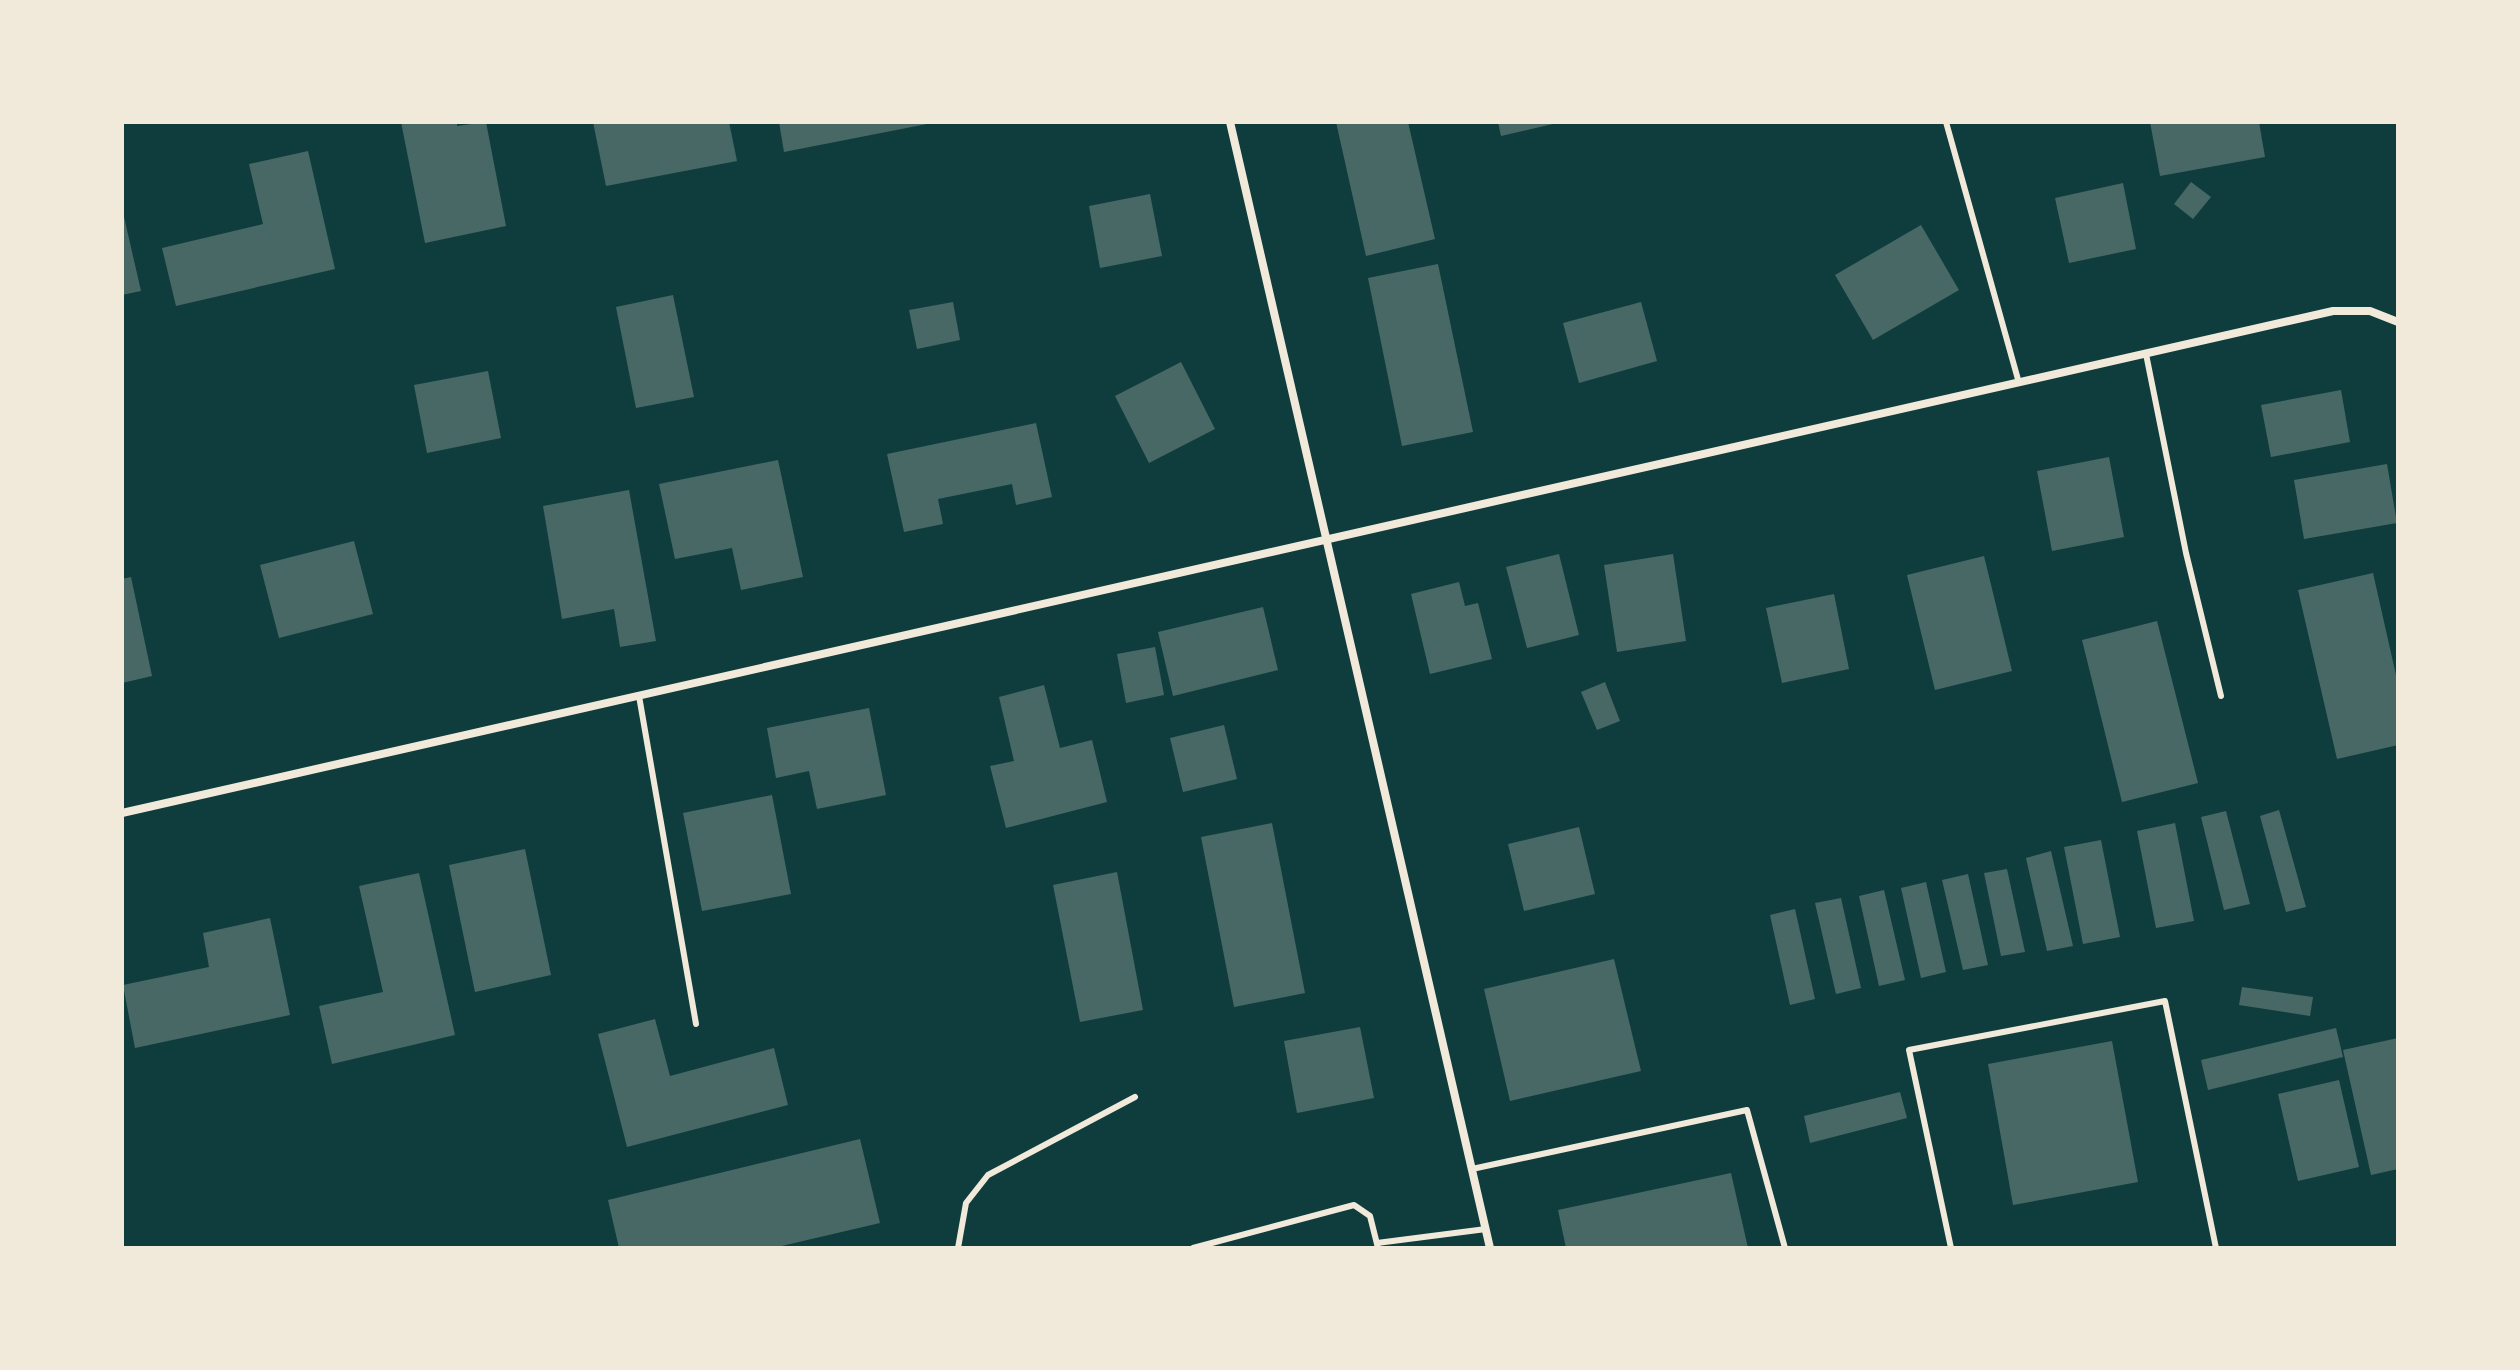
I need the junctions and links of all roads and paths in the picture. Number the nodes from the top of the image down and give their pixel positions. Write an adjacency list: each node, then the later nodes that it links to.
1 (1230, 122): 6 (street)
2 (1946, 122): 5 (lane)
3 (2398, 322): 4 (street)
4 (2146, 354): 5 (street); 8 (lane)
5 (2019, 383): 6 (street)
6 (1326, 540): 7 (street); 12 (street)
7 (639, 696): 9 (street); 10 (lane)
8 (2221, 696)
9 (122, 813)
10 (696, 1024)
11 (1135, 1097): 15 (lane)
12 (1472, 1169): 13 (street); 18 (lane)
13 (1486, 1229): 14 (lane); 17 (street)
14 (1377, 1246): 16 (lane)
15 (958, 1248)
16 (1193, 1248)
17 (1490, 1248)
18 (1785, 1248)
19 (1951, 1248): 20 (lane)
20 (2216, 1248)

